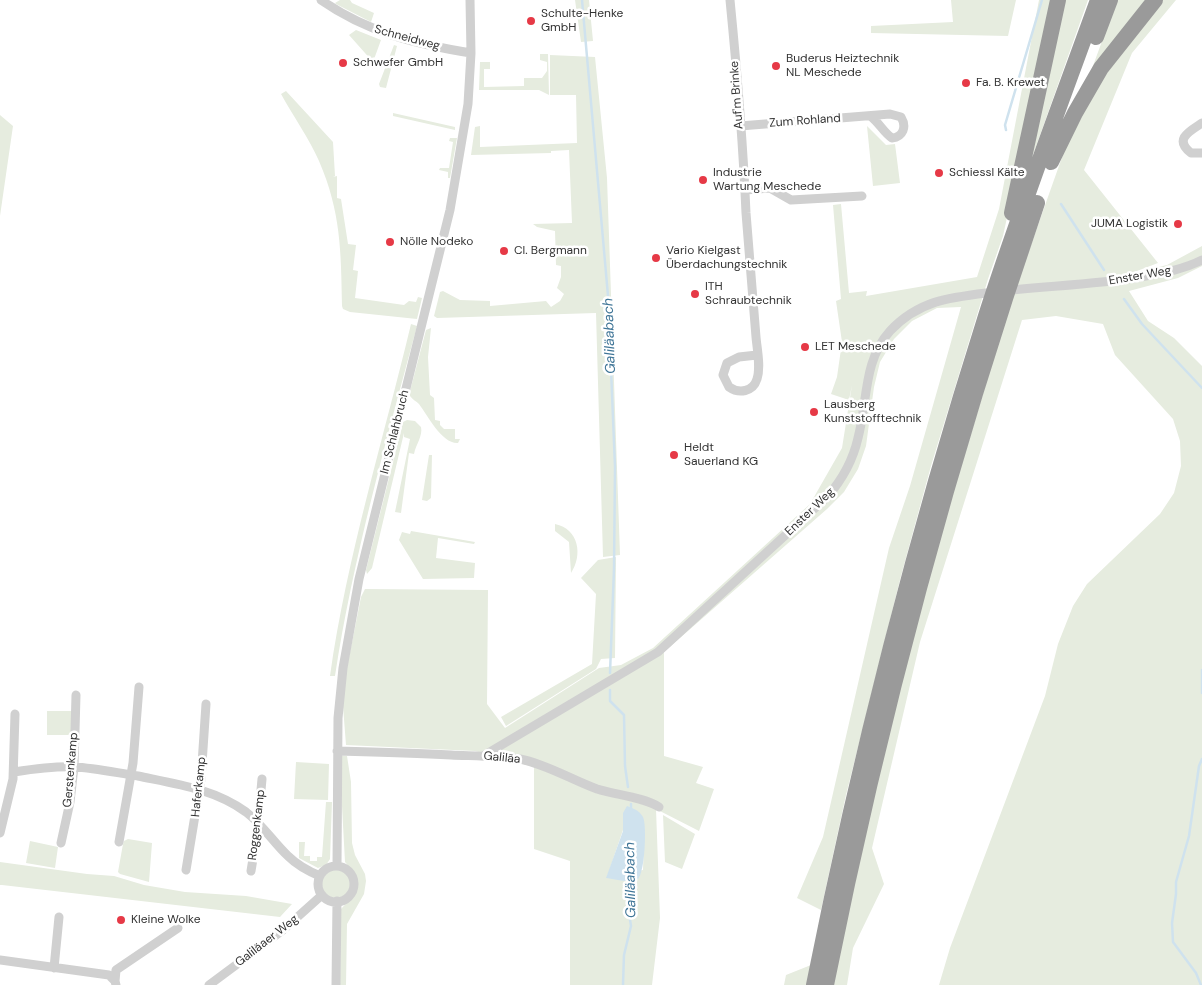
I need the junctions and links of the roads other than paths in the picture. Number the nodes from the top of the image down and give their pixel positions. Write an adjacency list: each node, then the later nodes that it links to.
1 (321, 0): 8 (street, Schneidweg)
2 (470, 0): 8 (street, Im Schlahbruch)
3 (730, 0): 11 (street, Auf'm Brinke)
4 (1058, 0): 17 (highway)
5 (1098, 0): 17 (highway)
6 (1110, 0): 13 (highway)
7 (1155, 0): 13 (highway)
8 (471, 52): 24 (street, Im Schlahbruch)
9 (870, 116): 11 (street, Zum Rohland)
10 (1202, 123): 12 (street)
11 (740, 126): 14 (street, Auf'm Brinke)
12 (1202, 153)
13 (1051, 162): 17 (highway)
14 (745, 190): 15 (street); 19 (street, Auf'm Brinke)
15 (862, 196)
16 (1202, 260): 25 (street, Enster Weg)
17 (1006, 274): 18 (highway)
18 (992, 317): 49 (highway); 50 (highway)
19 (757, 355): 19 (street, Auf'm Brinke)
20 (139, 687): 28 (street)
21 (76, 695): 26 (street, Gerstenkamp)
22 (206, 704): 30 (street, Haferkamp)
23 (14, 714): 27 (street)
24 (338, 751): 25 (street, Galiläa); 36 (street, Im Schlahbruch)
25 (483, 756): 31 (street, Galiläa)
26 (74, 767): 27 (street); 28 (street); 35 (street, Gerstenkamp)
27 (14, 772): 33 (street)
28 (131, 775): 30 (street); 34 (street)
29 (262, 779): 32 (street, Roggenkamp)
30 (200, 788): 32 (street); 37 (street, Haferkamp)
31 (659, 808)
32 (258, 822): 38 (street, Roggenkamp); 39 (street)
33 (0, 833)
34 (119, 842)
35 (61, 844)
36 (336, 866): 39 (street); 41 (street)
37 (186, 870)
38 (251, 872)
39 (320, 876): 40 (street)
40 (322, 895): 41 (street); 47 (street, Galiläaer Weg)
41 (337, 901): 48 (street)
42 (59, 917): 45 (street)
43 (178, 928): 46 (street)
44 (0, 960): 45 (street)
45 (54, 968): 46 (street)
46 (115, 983)
47 (209, 985)
48 (336, 985)
49 (814, 985)
50 (826, 985)

